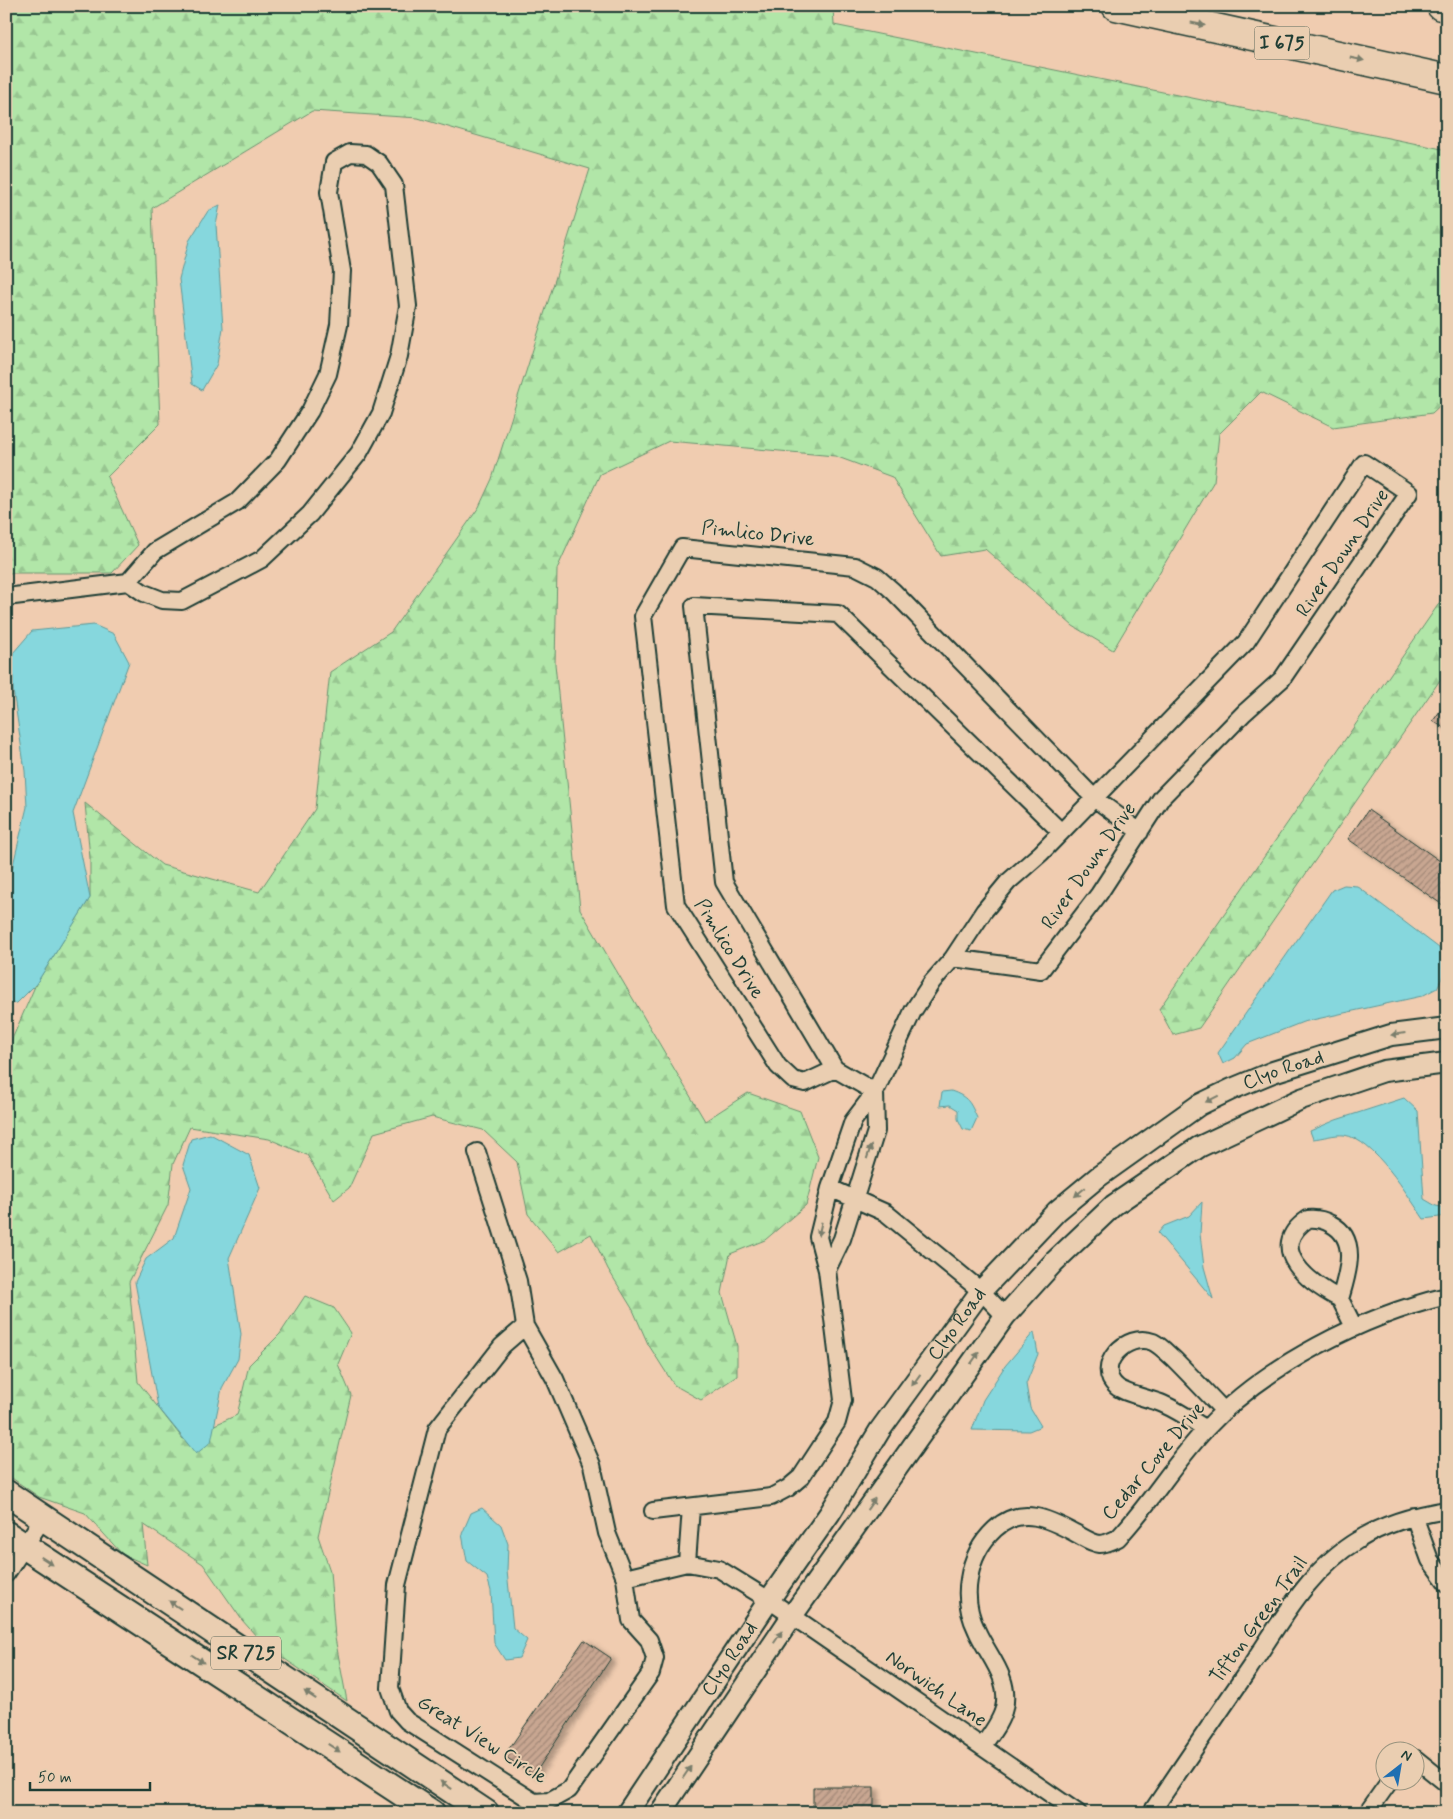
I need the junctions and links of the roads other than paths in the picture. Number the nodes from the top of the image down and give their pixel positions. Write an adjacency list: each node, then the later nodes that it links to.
1 (1116, 6): 4 (highway, I 675, one-way to 4)
2 (1441, 6): 3 (highway)
3 (1447, 8)
4 (1447, 79)
5 (128, 582): 5 (street); 6 (street)
6 (6, 597)
7 (1094, 798): 8 (street, River Down Drive); 9 (street, Pimlico Drive); 9 (street, River Down Drive); 13 (street, Pimlico Drive)
8 (1061, 832): 10 (street, River Down Drive); 13 (street, Pimlico Drive)
9 (1140, 832): 10 (street, River Down Drive)
10 (953, 958): 14 (street, River Down Drive)
11 (1447, 1028): 19 (street, Clyo Road, one-way to 19)
12 (1447, 1062): 22 (street, Clyo Road)
13 (835, 1069): 14 (street, Pimlico Drive)
14 (875, 1092): 16 (street, River Down Drive); 17 (street, River Down Drive, one-way to 14)
15 (477, 1152): 23 (street, Great View Circle)
16 (830, 1188): 17 (street); 18 (street, River Down Drive, one-way to 18)
17 (854, 1199): 18 (street, River Down Drive); 19 (street)
18 (827, 1270): 28 (street, River Down Drive)
19 (981, 1292): 22 (street); 38 (street, Clyo Road, one-way to 38)
20 (1447, 1296): 24 (street, Cedar Cove Drive)
21 (1340, 1299): 21 (street); 24 (street)
22 (1005, 1316): 39 (street, Clyo Road, one-way to 22)
23 (525, 1326): 36 (street, Great View Circle); 36 (street, Great View Circle)
24 (1354, 1327): 25 (street, Cedar Cove Drive)
25 (1224, 1411): 26 (street, Cedar Cove Drive); 26 (street)
26 (1206, 1429): 42 (street, Cedar Cove Drive)
27 (6, 1493): 32 (main road, SR 725)
28 (691, 1506): 30 (street, River Down Drive); 34 (street)
29 (1447, 1510): 31 (street, Tifton Green Trail)
30 (652, 1511)
31 (1414, 1516): 37 (street); 51 (street, Tifton Green Trail)
32 (43, 1518): 33 (street); 40 (main road, SR 725, one-way to 32)
33 (16, 1541): 35 (street); 41 (main road, SR 725, one-way to 41)
34 (687, 1563): 36 (street); 38 (street)
35 (6, 1574)
36 (625, 1578)
37 (1447, 1583)
38 (769, 1600): 39 (street, Norwich Lane); 48 (street, Clyo Road)
39 (792, 1616): 42 (street, Norwich Lane); 49 (street, Clyo Road, one-way to 39)
40 (286, 1679): 41 (main road); 47 (main road, SR 725, one-way to 40)
41 (269, 1706): 46 (main road, SR 725, one-way to 46)
42 (982, 1747): 50 (street, Norwich Lane)
43 (1426, 1766): 44 (street)
44 (1447, 1784)
45 (1382, 1792): 52 (street)
46 (432, 1813)
47 (486, 1813)
48 (627, 1813)
49 (660, 1813)
50 (1078, 1813)
51 (1151, 1813)
52 (1367, 1813)

